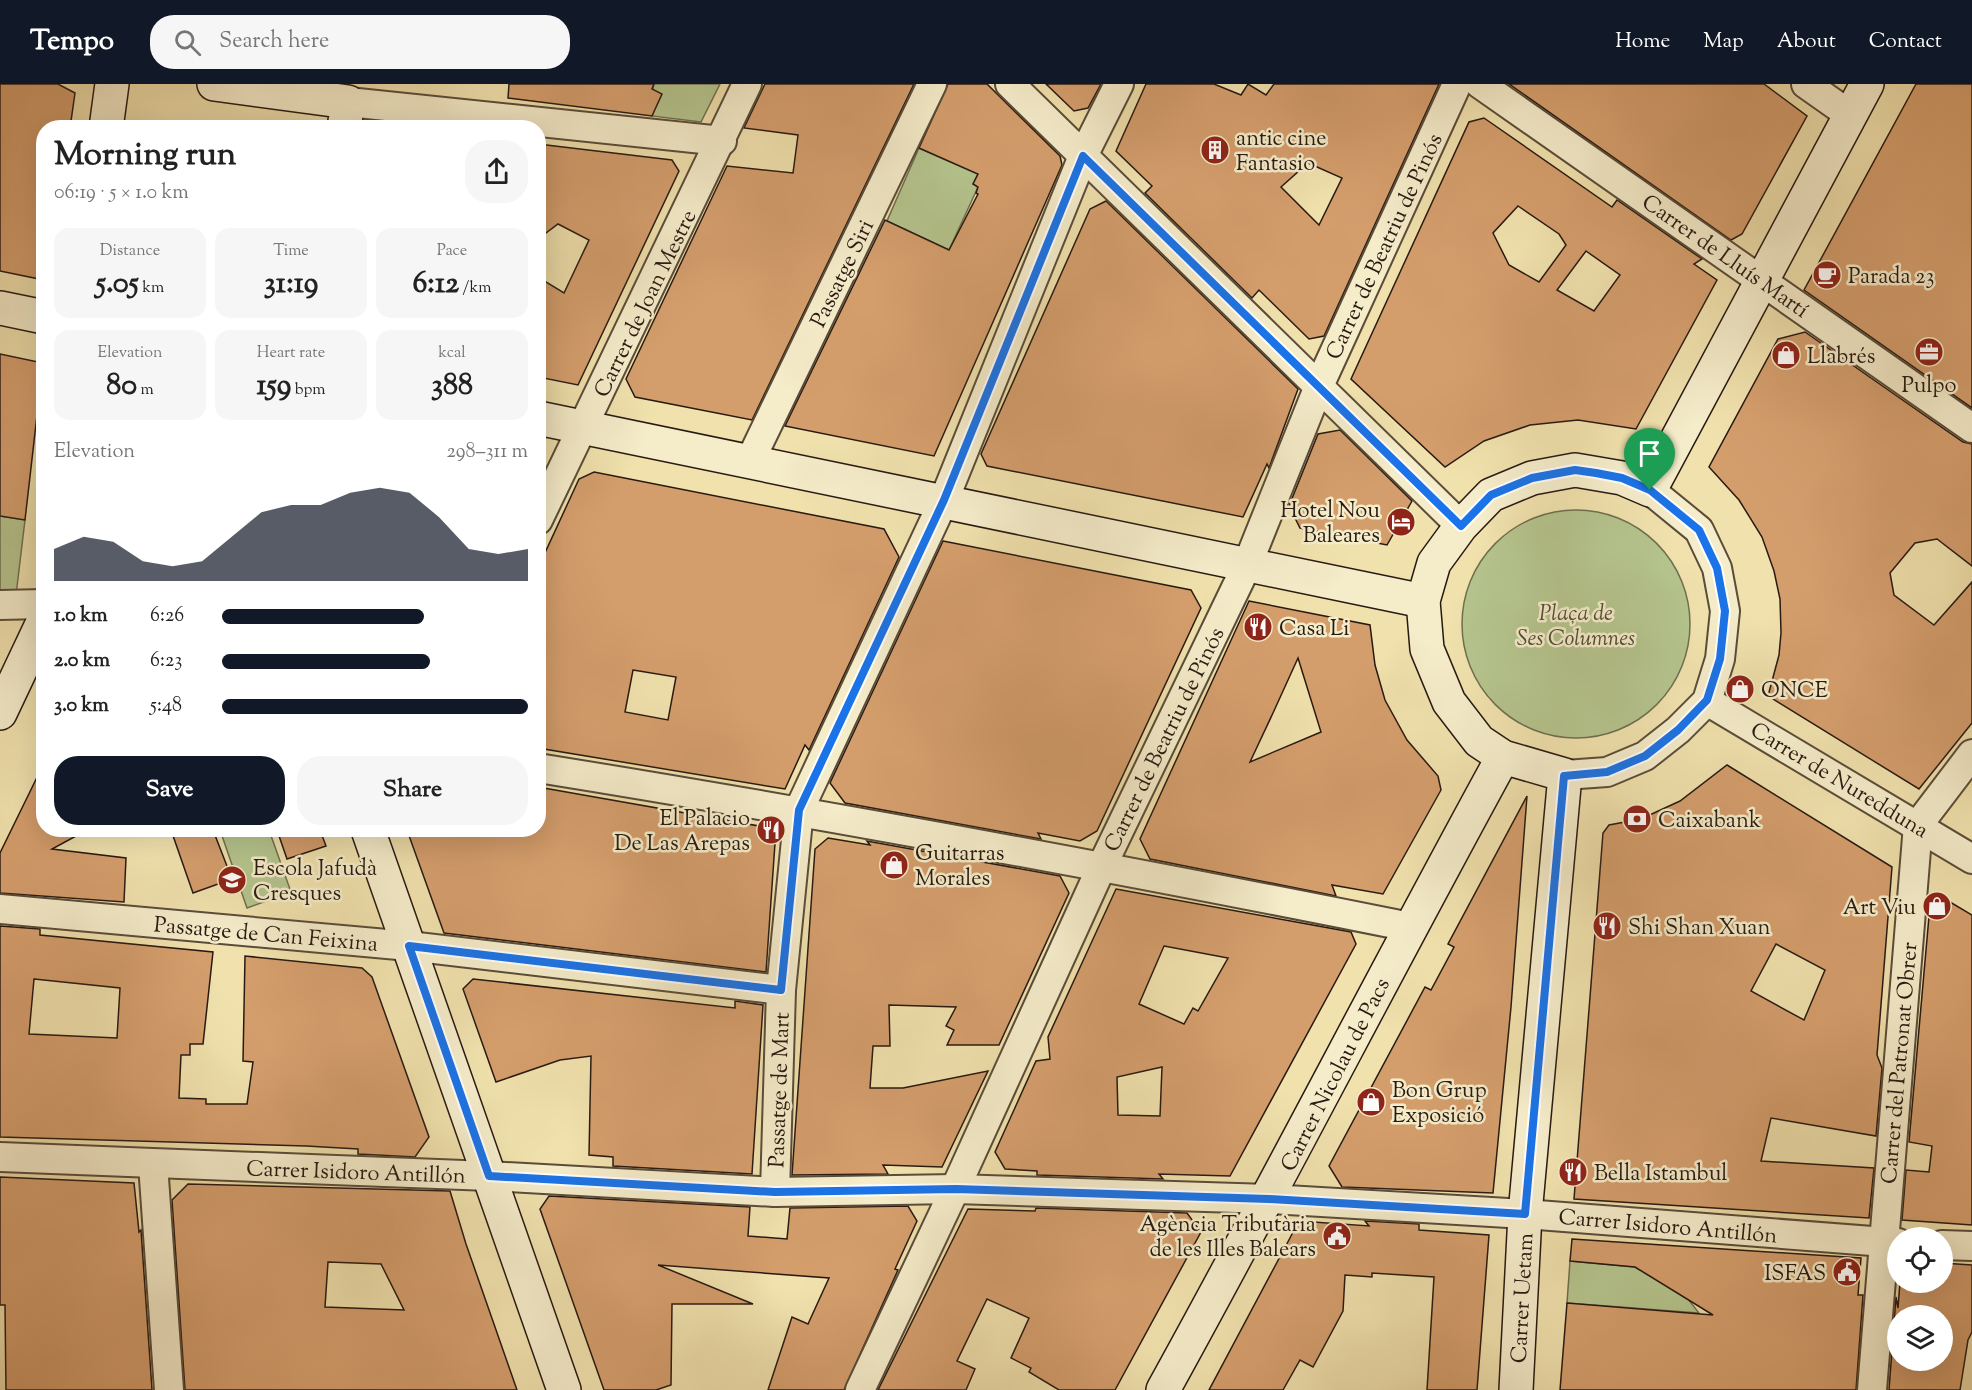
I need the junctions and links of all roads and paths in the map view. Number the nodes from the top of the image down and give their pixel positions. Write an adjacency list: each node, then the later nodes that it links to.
1 (112, 84): 13 (street)
2 (214, 84): 11 (street)
3 (747, 84): 16 (street, Carrer de Joan Mestre)
4 (932, 84): 25 (street, Passatge Siri)
5 (1010, 84): 17 (street)
6 (1119, 84): 17 (street, Passatge de Mart)
7 (1457, 84): 21 (street, Carrer de Beatriu de Pinós)
8 (1480, 84): 18 (street, Carrer de Lluís Martí)
9 (1806, 84): 12 (street)
10 (1867, 84): 12 (street)
11 (339, 103): 14 (street)
12 (1850, 115): 18 (street)
13 (107, 120)
14 (510, 120)
15 (546, 124): 16 (street)
16 (722, 141): 23 (street, Carrer de Joan Mestre)
17 (1083, 156): 21 (street); 27 (street, Passatge de Mart)
18 (1762, 280): 24 (street, Carrer de Lluís Martí); 26 (street)
19 (0, 308): 20 (street)
20 (36, 315)
21 (1319, 386): 29 (street); 30 (street, Carrer de Beatriu de Pinós)
22 (546, 420): 23 (street)
23 (584, 427): 25 (street); 28 (street, Carrer de Joan Mestre)
24 (1972, 428)
25 (750, 461): 27 (street)
26 (1650, 490): 29 (street); 35 (street)
27 (944, 500): 30 (street); 41 (street, Passatge de Mart)
28 (546, 504)
29 (1461, 526): 31 (street)
30 (1248, 563): 31 (street); 45 (street, Carrer de Beatriu de Pinós)
31 (1423, 601): 38 (street)
32 (36, 604): 33 (street)
33 (0, 606)
34 (36, 637): 36 (street)
35 (1707, 700): 40 (street); 42 (street, Carrer de Nuredduna)
36 (0, 713)
37 (1972, 754): 42 (street)
38 (1503, 757): 40 (street); 47 (street, Carrer Nicolau de Pacs)
39 (546, 769): 41 (street)
40 (1564, 776): 56 (street, Carrer Uetam)
41 (799, 810): 45 (street); 49 (street, Passatge de Mart)
42 (1918, 825): 44 (street, Carrer de Nuredduna); 57 (street, Carrer del Patronat Obrer)
43 (370, 837): 48 (street)
44 (1972, 859)
45 (1102, 866): 47 (street); 53 (street, Carrer de Beatriu de Pinós)
46 (0, 909): 48 (street, Passatge de Can Feixina)
47 (1410, 927): 55 (street, Carrer Nicolau de Pacs)
48 (409, 946): 49 (street, Passatge de Can Feixina); 52 (street)
49 (781, 990): 54 (street, Passatge de Mart)
50 (0, 1158): 51 (street, Carrer Isidoro Antillón)
51 (153, 1164): 52 (street, Carrer Isidoro Antillón); 62 (street)
52 (489, 1176): 54 (street, Carrer Isidoro Antillón); 63 (street)
53 (956, 1189): 54 (street, Carrer Isidoro Antillón); 55 (street, Carrer Isidoro Antillón); 64 (street, Carrer de Beatriu de Pinós)
54 (775, 1192)
55 (1269, 1199): 56 (street, Carrer Isidoro Antillón); 65 (street, Carrer Nicolau de Pacs)
56 (1525, 1214): 58 (street, Carrer Isidoro Antillón); 66 (street, Carrer Uetam)
57 (1892, 1227)
58 (1887, 1243)
59 (1953, 1245): 60 (street)
60 (1972, 1246)
61 (1887, 1274): 67 (street, Carrer del Patronat Obrer)
62 (170, 1390)
63 (564, 1390)
64 (860, 1390)
65 (1163, 1390)
66 (1516, 1390)
67 (1872, 1390)

